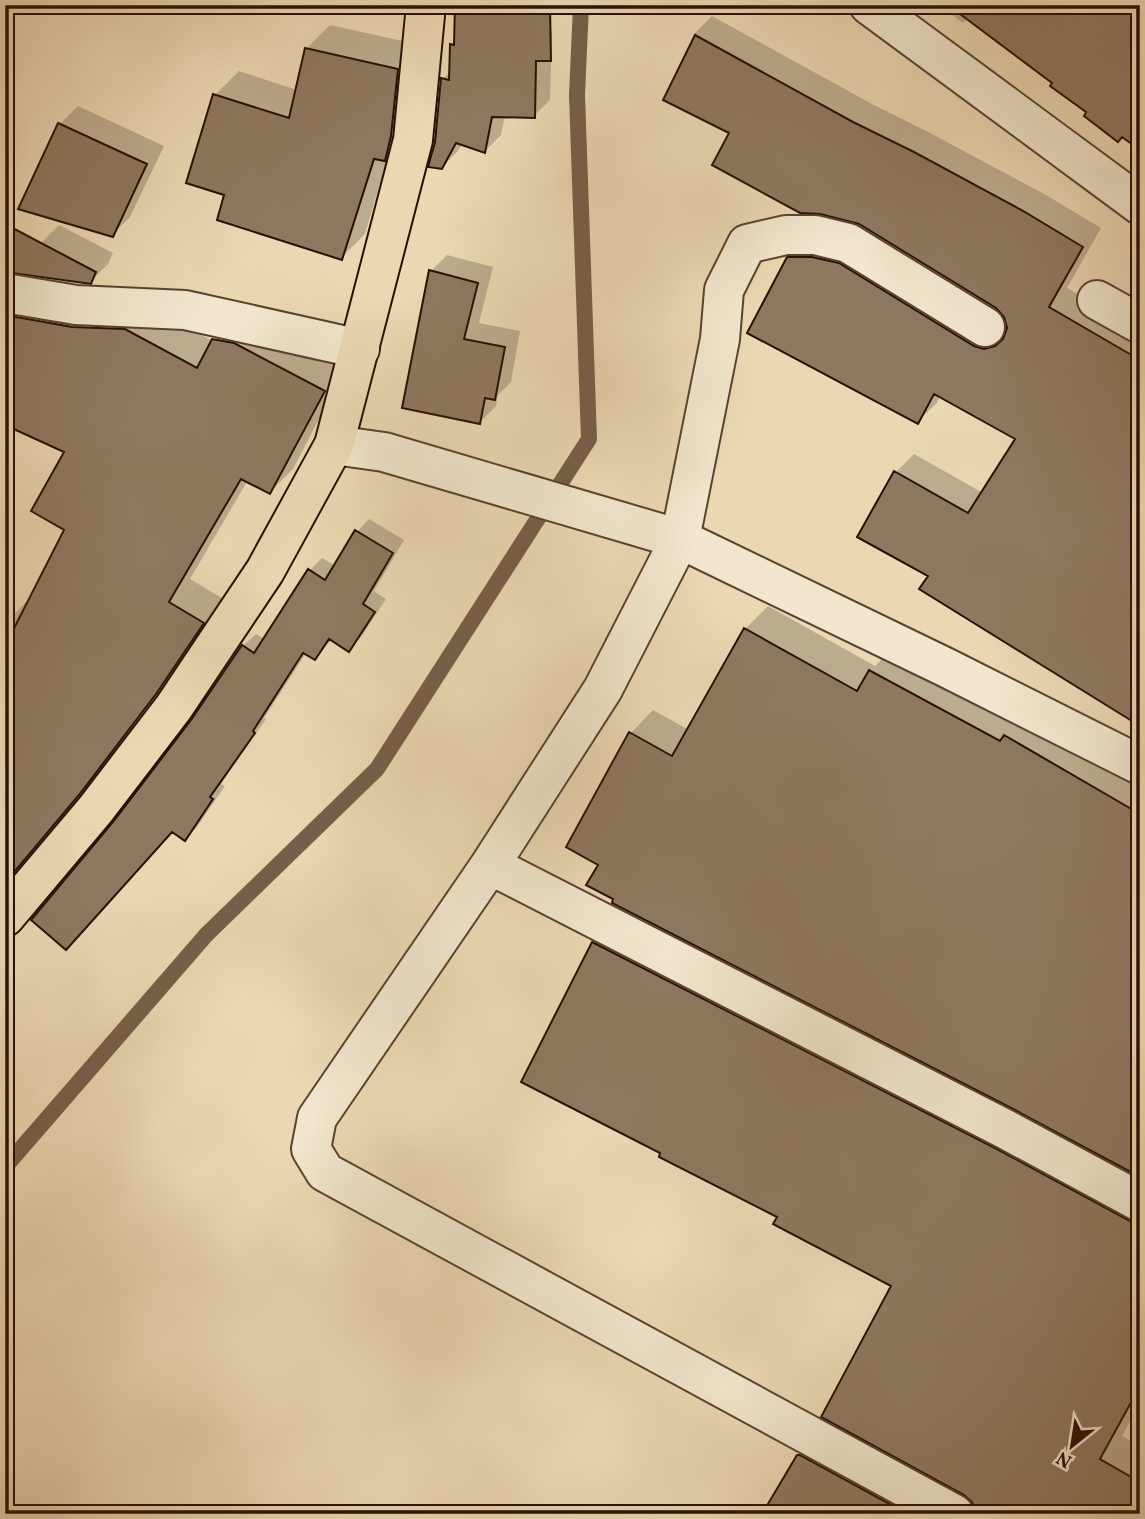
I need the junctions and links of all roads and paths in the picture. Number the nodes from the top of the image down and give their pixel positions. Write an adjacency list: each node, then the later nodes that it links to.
1 (426, 5): 8 (main road)
2 (869, 5): 3 (street)
3 (1140, 205)
4 (5, 293): 8 (street)
5 (1097, 300): 6 (street)
6 (1140, 324)
7 (985, 327): 10 (street)
8 (360, 349): 9 (main road)
9 (334, 445): 10 (street); 13 (main road)
10 (680, 539): 11 (street); 12 (street)
11 (1140, 765)
12 (490, 865): 14 (street); 15 (street)
13 (5, 917)
14 (1140, 1202)
15 (954, 1514)

